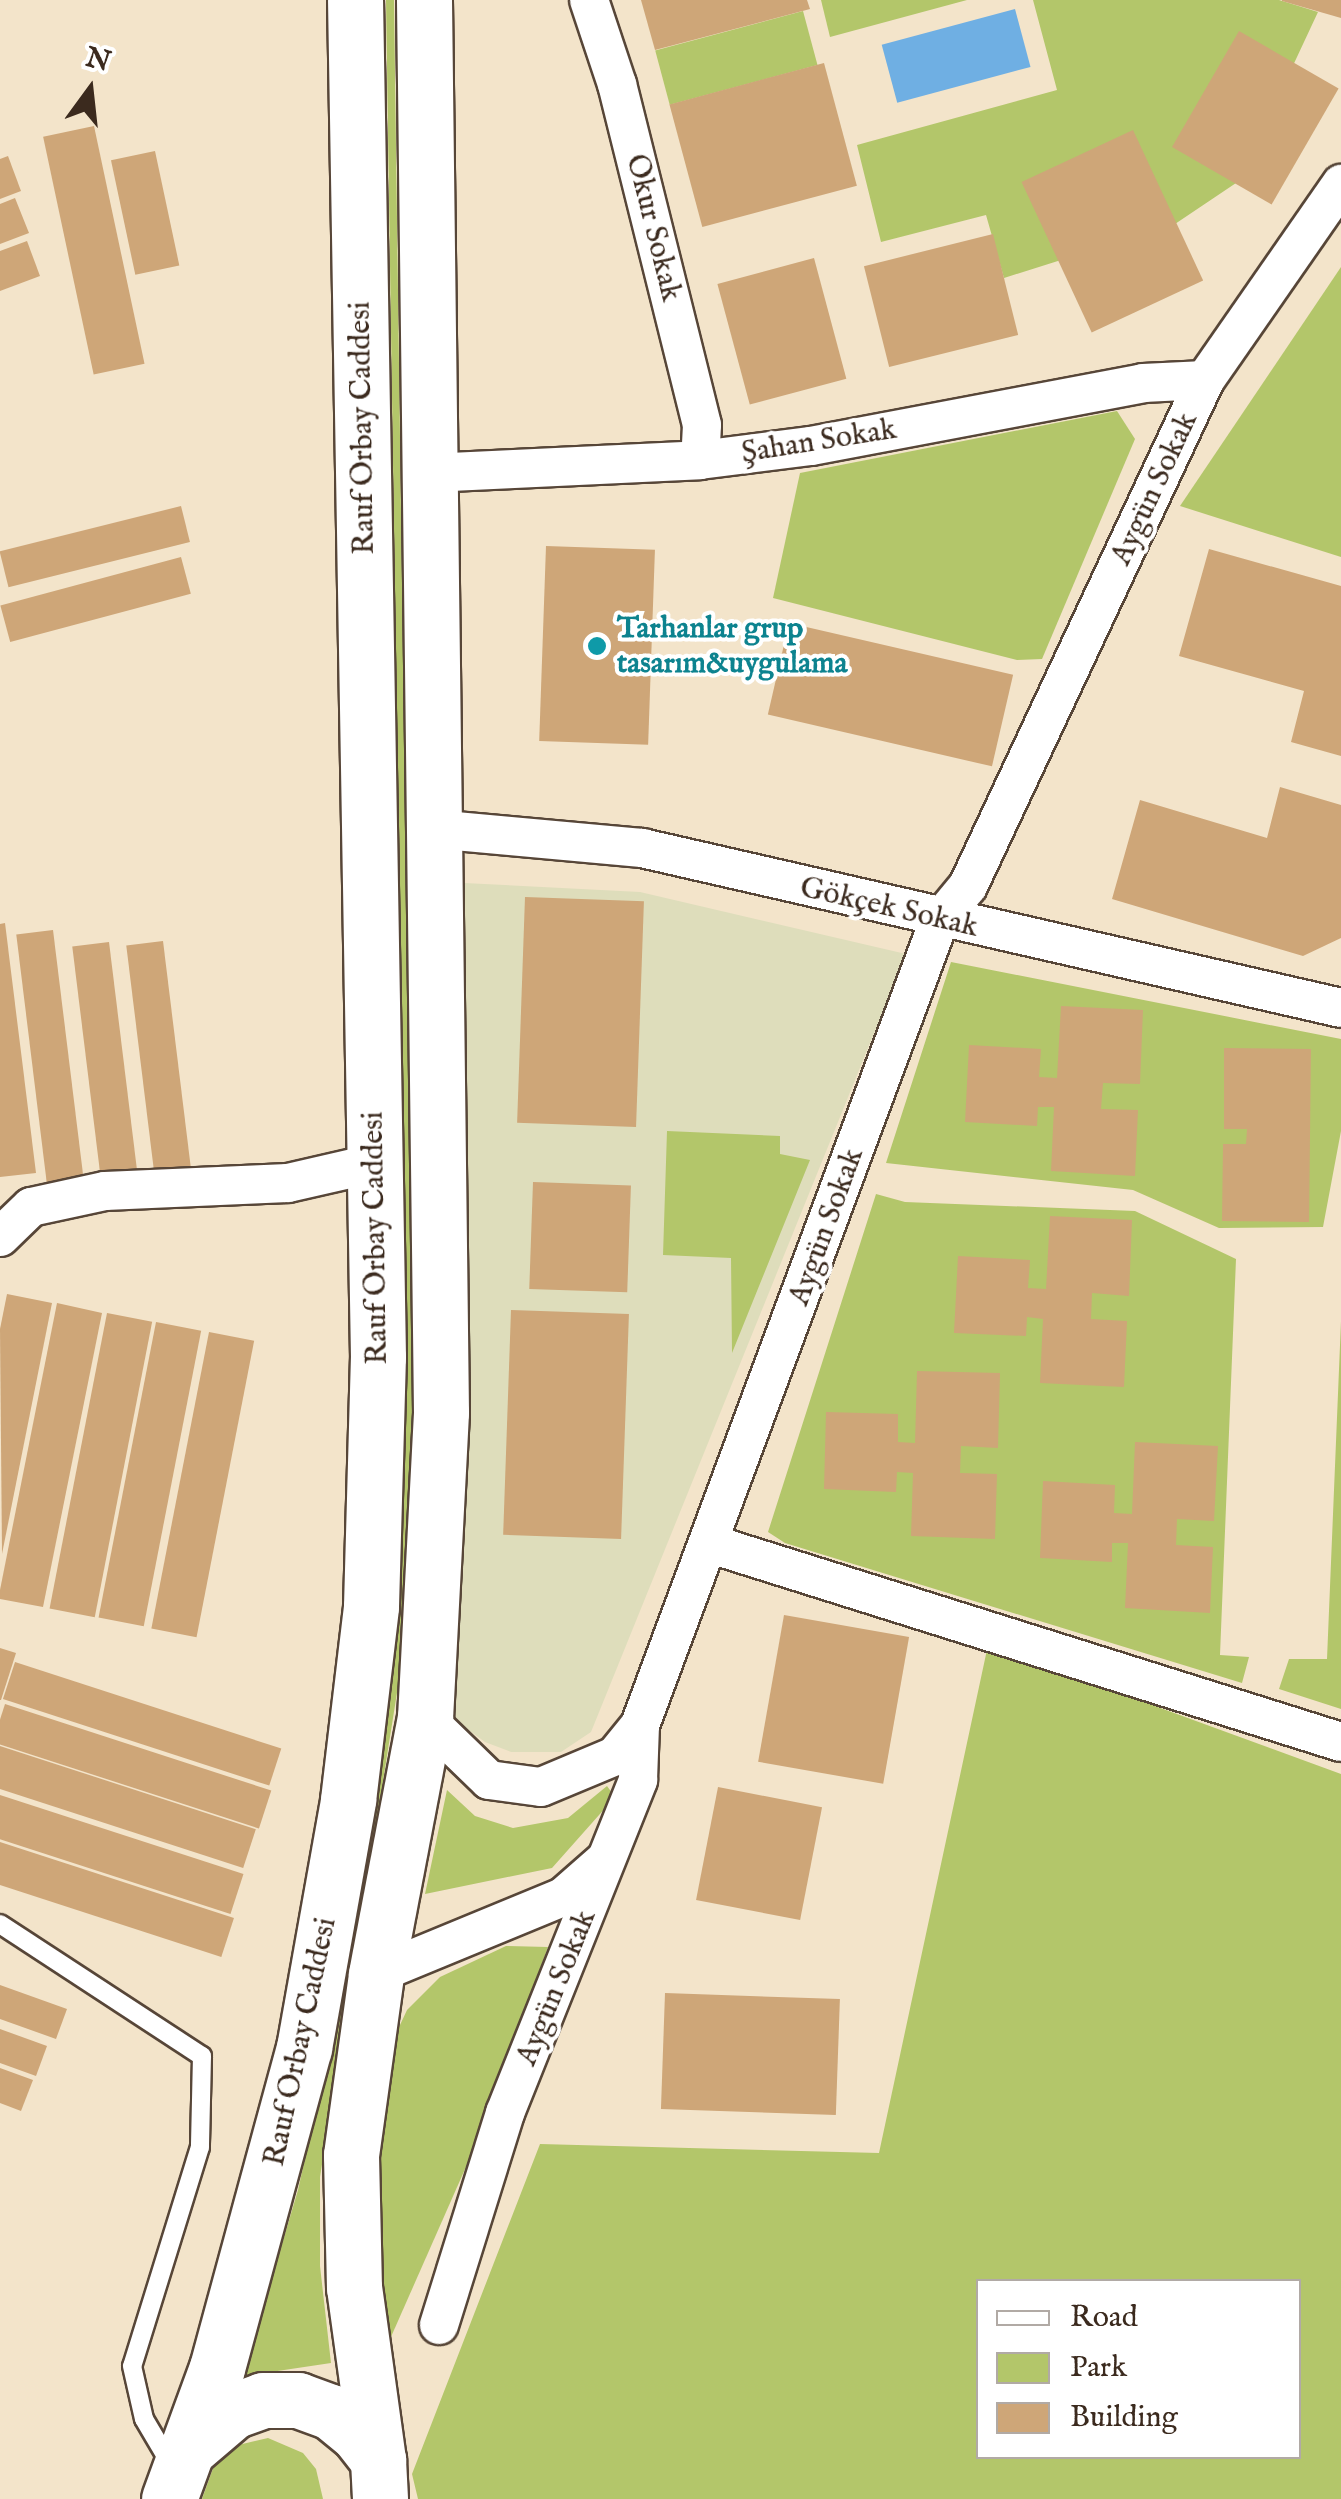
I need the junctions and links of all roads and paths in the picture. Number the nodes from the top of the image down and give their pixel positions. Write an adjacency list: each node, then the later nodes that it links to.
1 (355, 0): 11 (main road, Rauf Orbay Caddesi)
2 (424, 0): 7 (main road, Rauf Orbay Caddesi)
3 (589, 0): 6 (street, Okur Sokak)
4 (1341, 184): 5 (street, Aygün Sokak)
5 (1205, 380): 6 (street, Şahan Sokak); 9 (street, Aygün Sokak)
6 (700, 460): 7 (street, Şahan Sokak)
7 (429, 473): 8 (main road, Rauf Orbay Caddesi)
8 (433, 828): 9 (street, Gökçek Sokak); 14 (main road, Rauf Orbay Caddesi)
9 (939, 921): 10 (street, Gökçek Sokak); 13 (street, Aygün Sokak)
10 (1341, 1008)
11 (375, 1163): 12 (street); 22 (main road, Rauf Orbay Caddesi)
12 (0, 1237)
13 (711, 1544): 15 (street, Aygün Sokak); 16 (street)
14 (425, 1718): 15 (street); 19 (main road, Rauf Orbay Caddesi)
15 (640, 1724): 17 (street, Aygün Sokak)
16 (1341, 1742)
17 (610, 1856): 19 (street); 20 (street, Aygün Sokak)
18 (0, 1924): 22 (lane)
19 (376, 1974): 21 (main road, Rauf Orbay Caddesi)
20 (439, 2326)
21 (379, 2479): 22 (main road, Rauf Orbay Caddesi)
22 (176, 2482)

